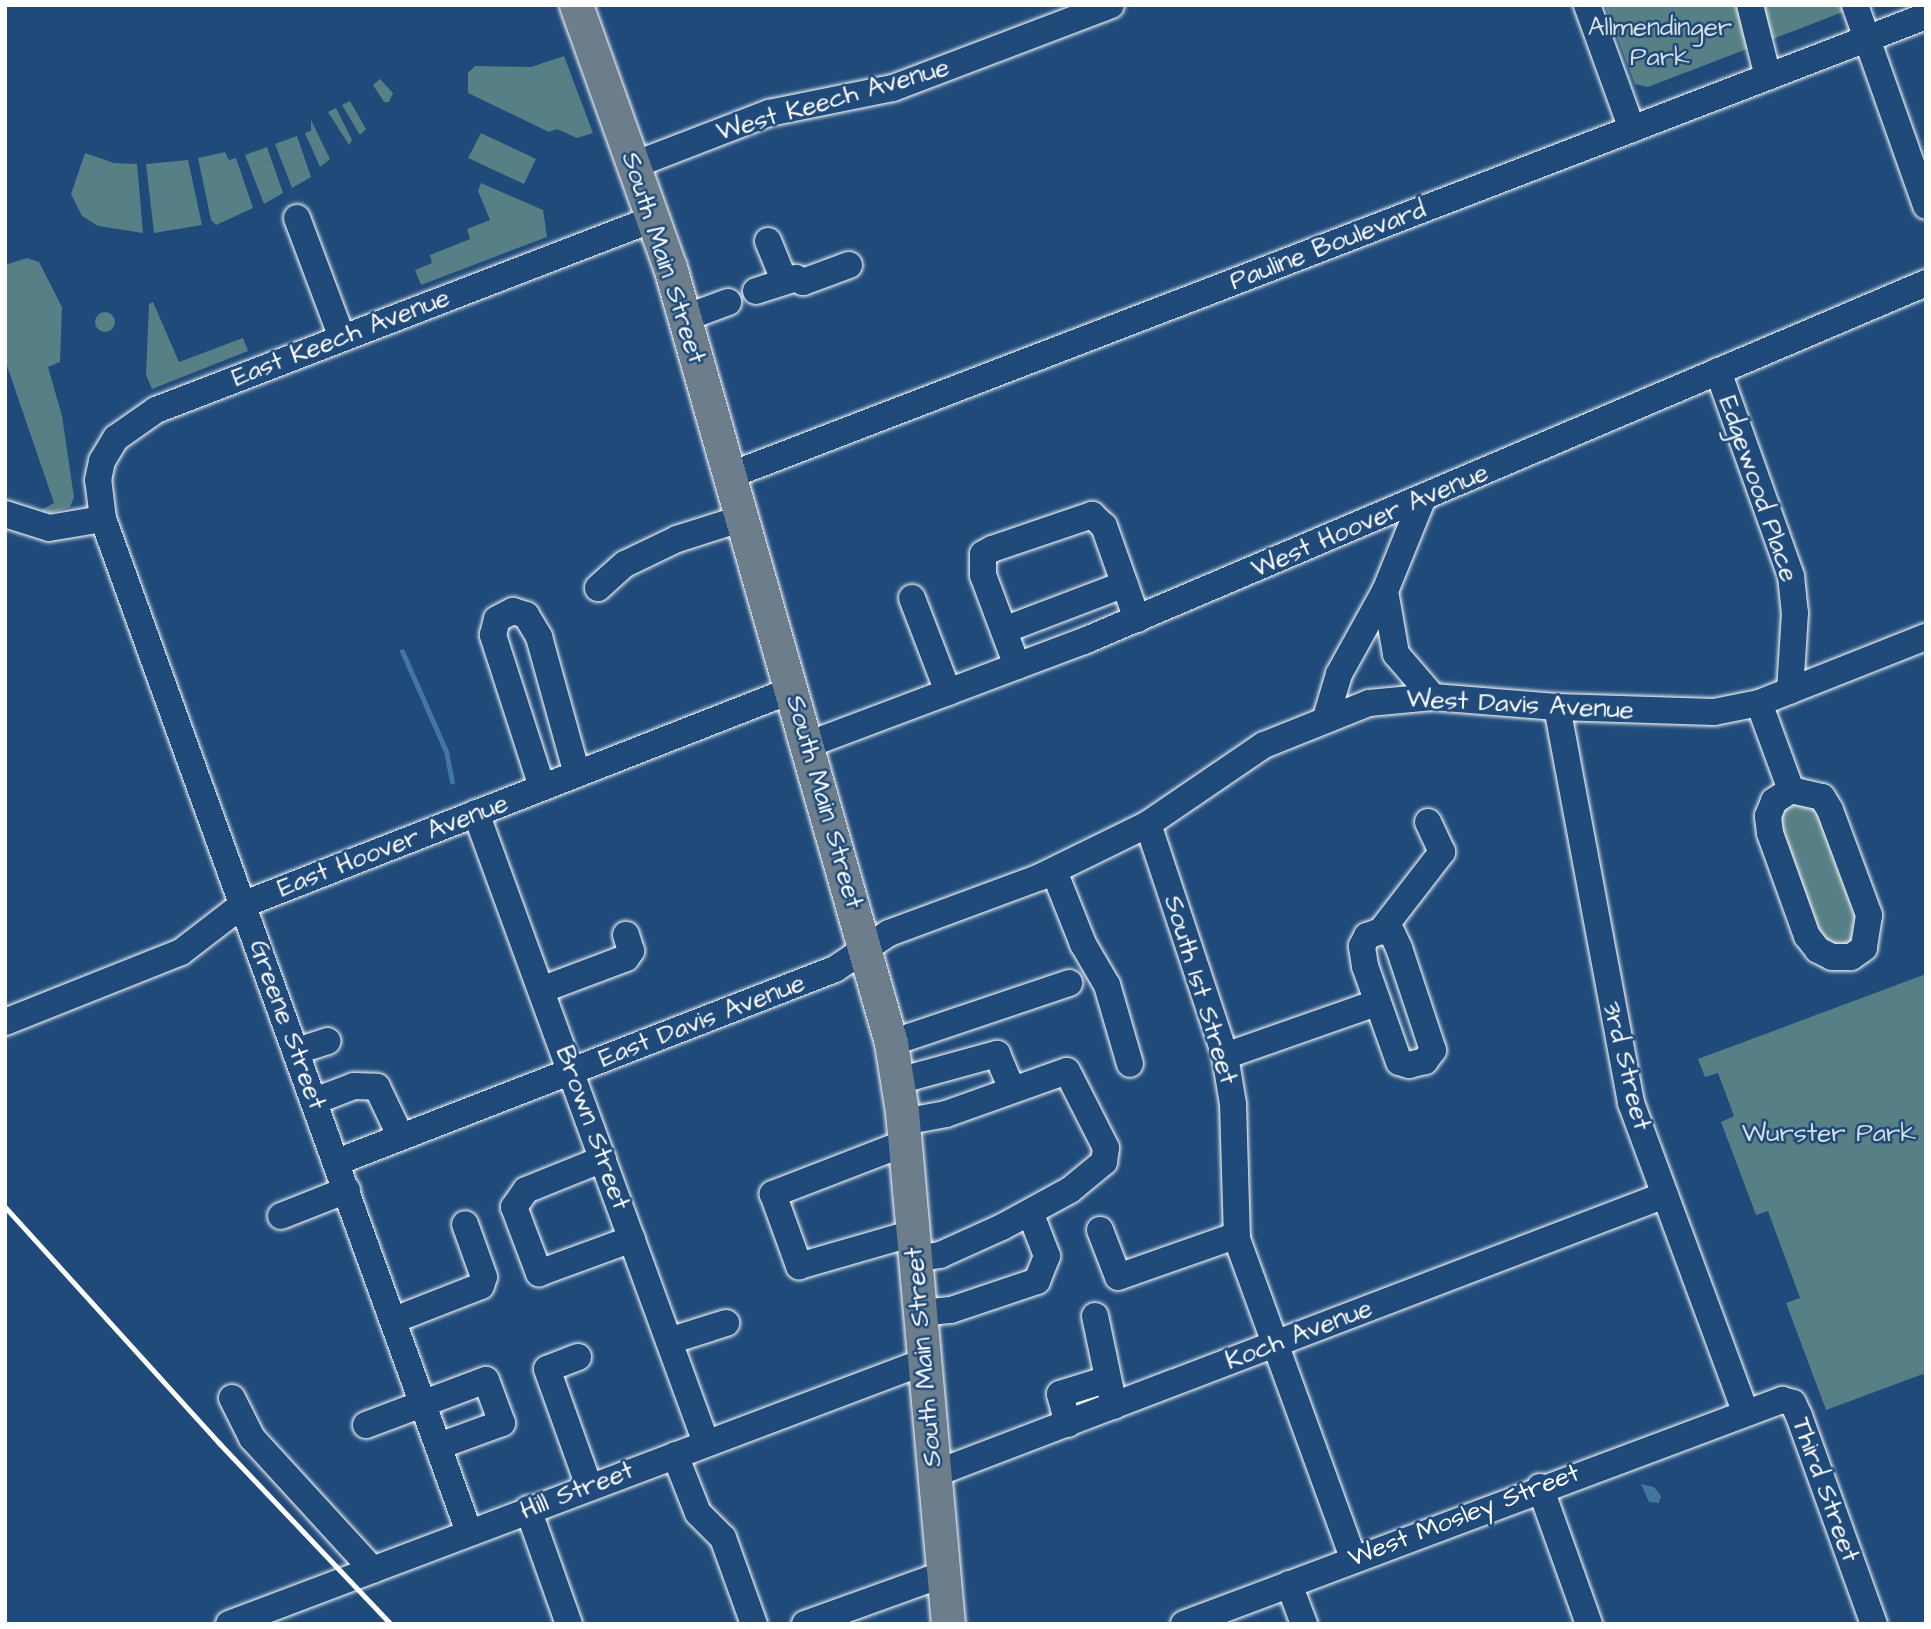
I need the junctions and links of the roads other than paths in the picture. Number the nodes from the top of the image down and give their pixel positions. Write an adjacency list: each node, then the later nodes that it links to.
1 (576, 5): 10 (main road, South Main Street)
2 (1111, 5): 10 (street, West Keech Avenue)
3 (1587, 5): 9 (street)
4 (1750, 5): 8 (street)
5 (1854, 5): 7 (street)
6 (1926, 16): 7 (street, Pauline Boulevard)
7 (1864, 40): 8 (street, Pauline Boulevard); 11 (street)
8 (1769, 77): 9 (street, Pauline Boulevard)
9 (1632, 129): 23 (street, Pauline Boulevard)
10 (634, 165): 13 (main road, South Main Street)
11 (1926, 206)
12 (297, 218): 21 (street)
13 (653, 219): 20 (main road, South Main Street); 21 (street, East Keech Avenue)
14 (768, 241): 16 (street)
15 (849, 265): 16 (street)
16 (784, 281): 18 (street)
17 (1926, 283): 22 (street, West Hoover Avenue)
18 (757, 291)
19 (728, 302): 20 (street)
20 (685, 318): 23 (main road, South Main Street)
21 (342, 338): 27 (street, East Keech Avenue)
22 (1718, 371): 24 (street, West Hoover Avenue); 37 (street, Edgewood Place)
23 (731, 475): 26 (main road, South Main Street)
24 (1422, 500): 30 (street); 32 (street, West Hoover Avenue)
25 (5, 514): 27 (street)
26 (743, 518): 29 (street); 36 (main road, South Main Street)
27 (103, 519): 51 (street, Greene Street)
28 (1125, 584): 32 (street); 33 (street); 33 (street)
29 (598, 588)
30 (1385, 591): 39 (street); 42 (street)
31 (912, 598): 38 (street)
32 (1137, 619): 35 (street, West Hoover Avenue)
33 (1003, 630): 35 (street)
34 (1926, 637): 37 (street, West Davis Avenue)
35 (1017, 666): 38 (street, West Hoover Avenue)
36 (792, 690): 43 (main road, South Main Street); 44 (street, East Hoover Avenue)
37 (1790, 691): 40 (street, West Davis Avenue)
38 (948, 692): 43 (street, West Hoover Avenue)
39 (1433, 697): 41 (street, West Davis Avenue); 42 (street, West Davis Avenue)
40 (1759, 703): 41 (street, West Davis Avenue); 46 (street)
41 (1557, 707): 73 (street, 3rd Street)
42 (1326, 718): 49 (street, West Davis Avenue)
43 (807, 745): 54 (main road, South Main Street)
44 (577, 774): 45 (street, East Hoover Avenue); 45 (street)
45 (542, 787): 47 (street, East Hoover Avenue)
46 (1791, 790): 46 (street)
47 (476, 813): 51 (street, East Hoover Avenue); 56 (street, Brown Street)
48 (1428, 822): 52 (street)
49 (1149, 824): 50 (street, West Davis Avenue); 62 (street, South 1st Street)
50 (1054, 871): 54 (street, West Davis Avenue); 63 (street)
51 (242, 905): 58 (street, East Hoover Avenue); 61 (street, Greene Street)
52 (1381, 931): 57 (street); 57 (street)
53 (626, 935): 56 (street)
54 (867, 948): 60 (main road, South Main Street); 64 (street, East Davis Avenue)
55 (1069, 983): 60 (street)
56 (541, 990): 64 (street, Brown Street)
57 (1376, 1003): 62 (street)
58 (5, 1022)
59 (327, 1041): 61 (street)
60 (891, 1042): 65 (main road, South Main Street)
61 (296, 1051): 67 (street, Greene Street)
62 (1225, 1056): 78 (street, South 1st Street)
63 (1130, 1064)
64 (571, 1072): 69 (street, East Davis Avenue); 70 (street, Brown Street)
65 (898, 1081): 66 (street); 68 (main road, South Main Street)
66 (1012, 1090): 68 (street); 74 (street)
67 (315, 1101): 69 (street); 71 (street, Greene Street)
68 (904, 1133): 80 (main road, South Main Street); 80 (street)
69 (400, 1135): 71 (street, East Davis Avenue)
70 (603, 1160): 79 (street, Brown Street); 79 (street)
71 (338, 1162): 72 (street, Greene Street)
72 (347, 1189): 75 (street); 83 (street, Greene Street)
73 (1665, 1195): 86 (street, Koch Avenue); 93 (street, 3rd Street)
74 (1030, 1212): 80 (street); 81 (street)
75 (281, 1216)
76 (465, 1224): 83 (street)
77 (1100, 1230): 78 (street)
78 (1237, 1235): 86 (street, South 1st Street)
79 (632, 1239): 85 (street, Brown Street)
80 (914, 1246): 81 (main road, South Main Street)
81 (921, 1313): 88 (main road, South Main Street)
82 (1095, 1316): 89 (street)
83 (394, 1320): 91 (street, Greene Street)
84 (726, 1323): 85 (street)
85 (669, 1341): 96 (street, Brown Street)
86 (1276, 1343): 92 (street, Koch Avenue); 104 (street, South 1st Street)
87 (578, 1357): 100 (street)
88 (926, 1361): 96 (street, Hill Street); 99 (main road, South Main Street)
89 (1108, 1379): 92 (street); 94 (street)
90 (232, 1398): 105 (street)
91 (423, 1403): 95 (street); 97 (street, Greene Street); 97 (street)
92 (1114, 1406): 94 (street, Koch Avenue)
93 (1745, 1411): 101 (street, West Mosley Street); 117 (street, Third Street)
94 (1068, 1424): 99 (street, Koch Avenue)
95 (366, 1425)
96 (706, 1443): 98 (street, Hill Street)
97 (439, 1446): 103 (street, Greene Street)
98 (675, 1455): 100 (street, Hill Street); 111 (street)
99 (934, 1474): 106 (main road, South Main Street)
100 (589, 1486): 102 (street, Hill Street)
101 (1540, 1487): 104 (street, West Mosley Street); 116 (street)
102 (528, 1510): 103 (street, Hill Street); 110 (street)
103 (469, 1532): 105 (street, Hill Street)
104 (1353, 1557): 107 (street, West Mosley Street)
105 (373, 1570): 108 (street, Hill Street)
106 (944, 1574): 112 (street); 113 (main road, South Main Street)
107 (1289, 1584): 114 (street, West Mosley Street); 115 (street)
108 (264, 1617): 109 (street, Hill Street)
109 (229, 1624)
110 (569, 1624)
111 (754, 1624)
112 (805, 1624)
113 (948, 1624)
114 (1184, 1624)
115 (1304, 1624)
116 (1589, 1624)
117 (1874, 1624)

